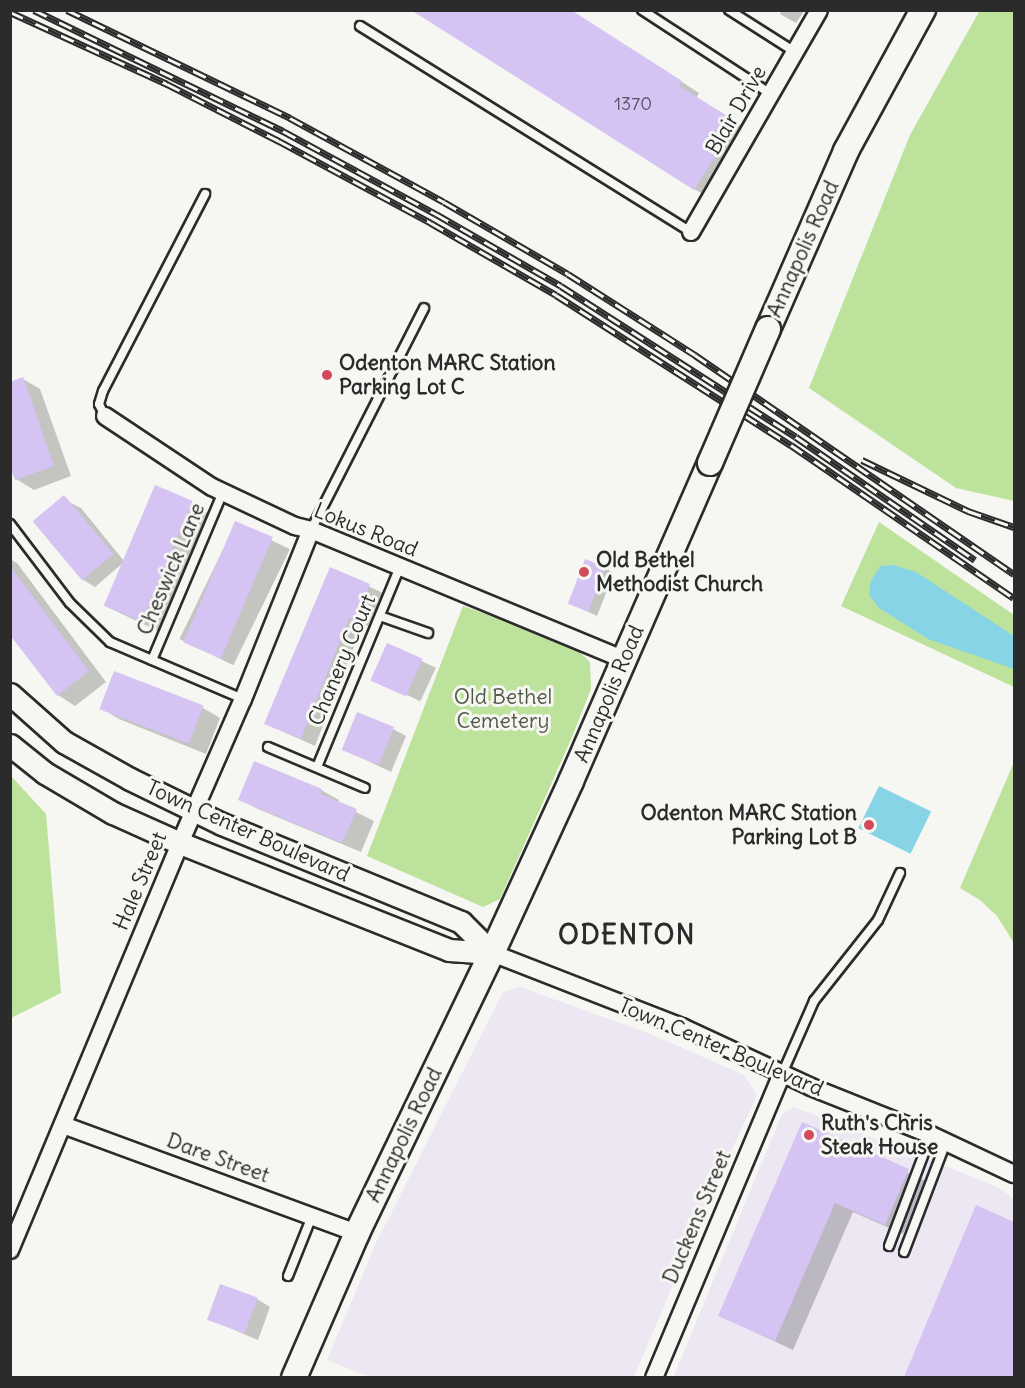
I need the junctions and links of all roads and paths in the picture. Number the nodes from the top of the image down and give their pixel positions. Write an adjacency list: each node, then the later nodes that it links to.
1 (642, 10): 7 (lane)
2 (729, 10): 6 (lane)
3 (819, 10): 6 (street, Blair Drive)
4 (923, 10): 18 (main road, Annapolis Road, bridge)
5 (360, 26): 9 (lane)
6 (795, 52): 7 (street, Blair Drive)
7 (771, 94): 9 (street, Blair Drive)
8 (205, 194): 11 (lane)
9 (691, 232)
10 (424, 308): 14 (lane)
11 (105, 416): 12 (street, Lokus Road)
12 (223, 492): 14 (street, Lokus Road); 19 (lane, Cheswick Lane)
13 (10, 524): 19 (lane)
14 (311, 530): 15 (street, Lokus Road); 21 (street, Hale Street)
15 (399, 567): 16 (lane, Chanery Court); 18 (street, Lokus Road)
16 (380, 616): 17 (lane); 24 (lane, Chanery Court)
17 (428, 633)
18 (623, 659): 29 (main road, Annapolis Road)
19 (152, 660): 21 (lane)
20 (10, 694): 26 (street, Town Center Boulevard)
21 (243, 699): 26 (street, Hale Street)
22 (10, 745): 27 (street, Town Center Boulevard)
23 (268, 747): 24 (lane)
24 (317, 767): 25 (lane)
25 (365, 788)
26 (194, 811): 27 (street, Hale Street); 29 (street, Town Center Boulevard)
27 (180, 843): 29 (street, Town Center Boulevard); 31 (street, Hale Street)
28 (900, 873): 30 (lane)
29 (492, 953): 30 (street, Town Center Boulevard); 35 (main road, Annapolis Road)
30 (782, 1074): 32 (street, Town Center Boulevard); 41 (street, Duckens Street)
31 (63, 1125): 34 (street, Dare Street); 37 (street, Hale Street)
32 (939, 1138): 33 (street, Town Center Boulevard); 36 (lane); 38 (lane)
33 (1014, 1174)
34 (312, 1216): 35 (street, Dare Street); 39 (lane)
35 (357, 1233): 40 (main road, Annapolis Road)
36 (889, 1246)
37 (10, 1250)
38 (904, 1252)
39 (288, 1276)
40 (294, 1377)
41 (654, 1377)

